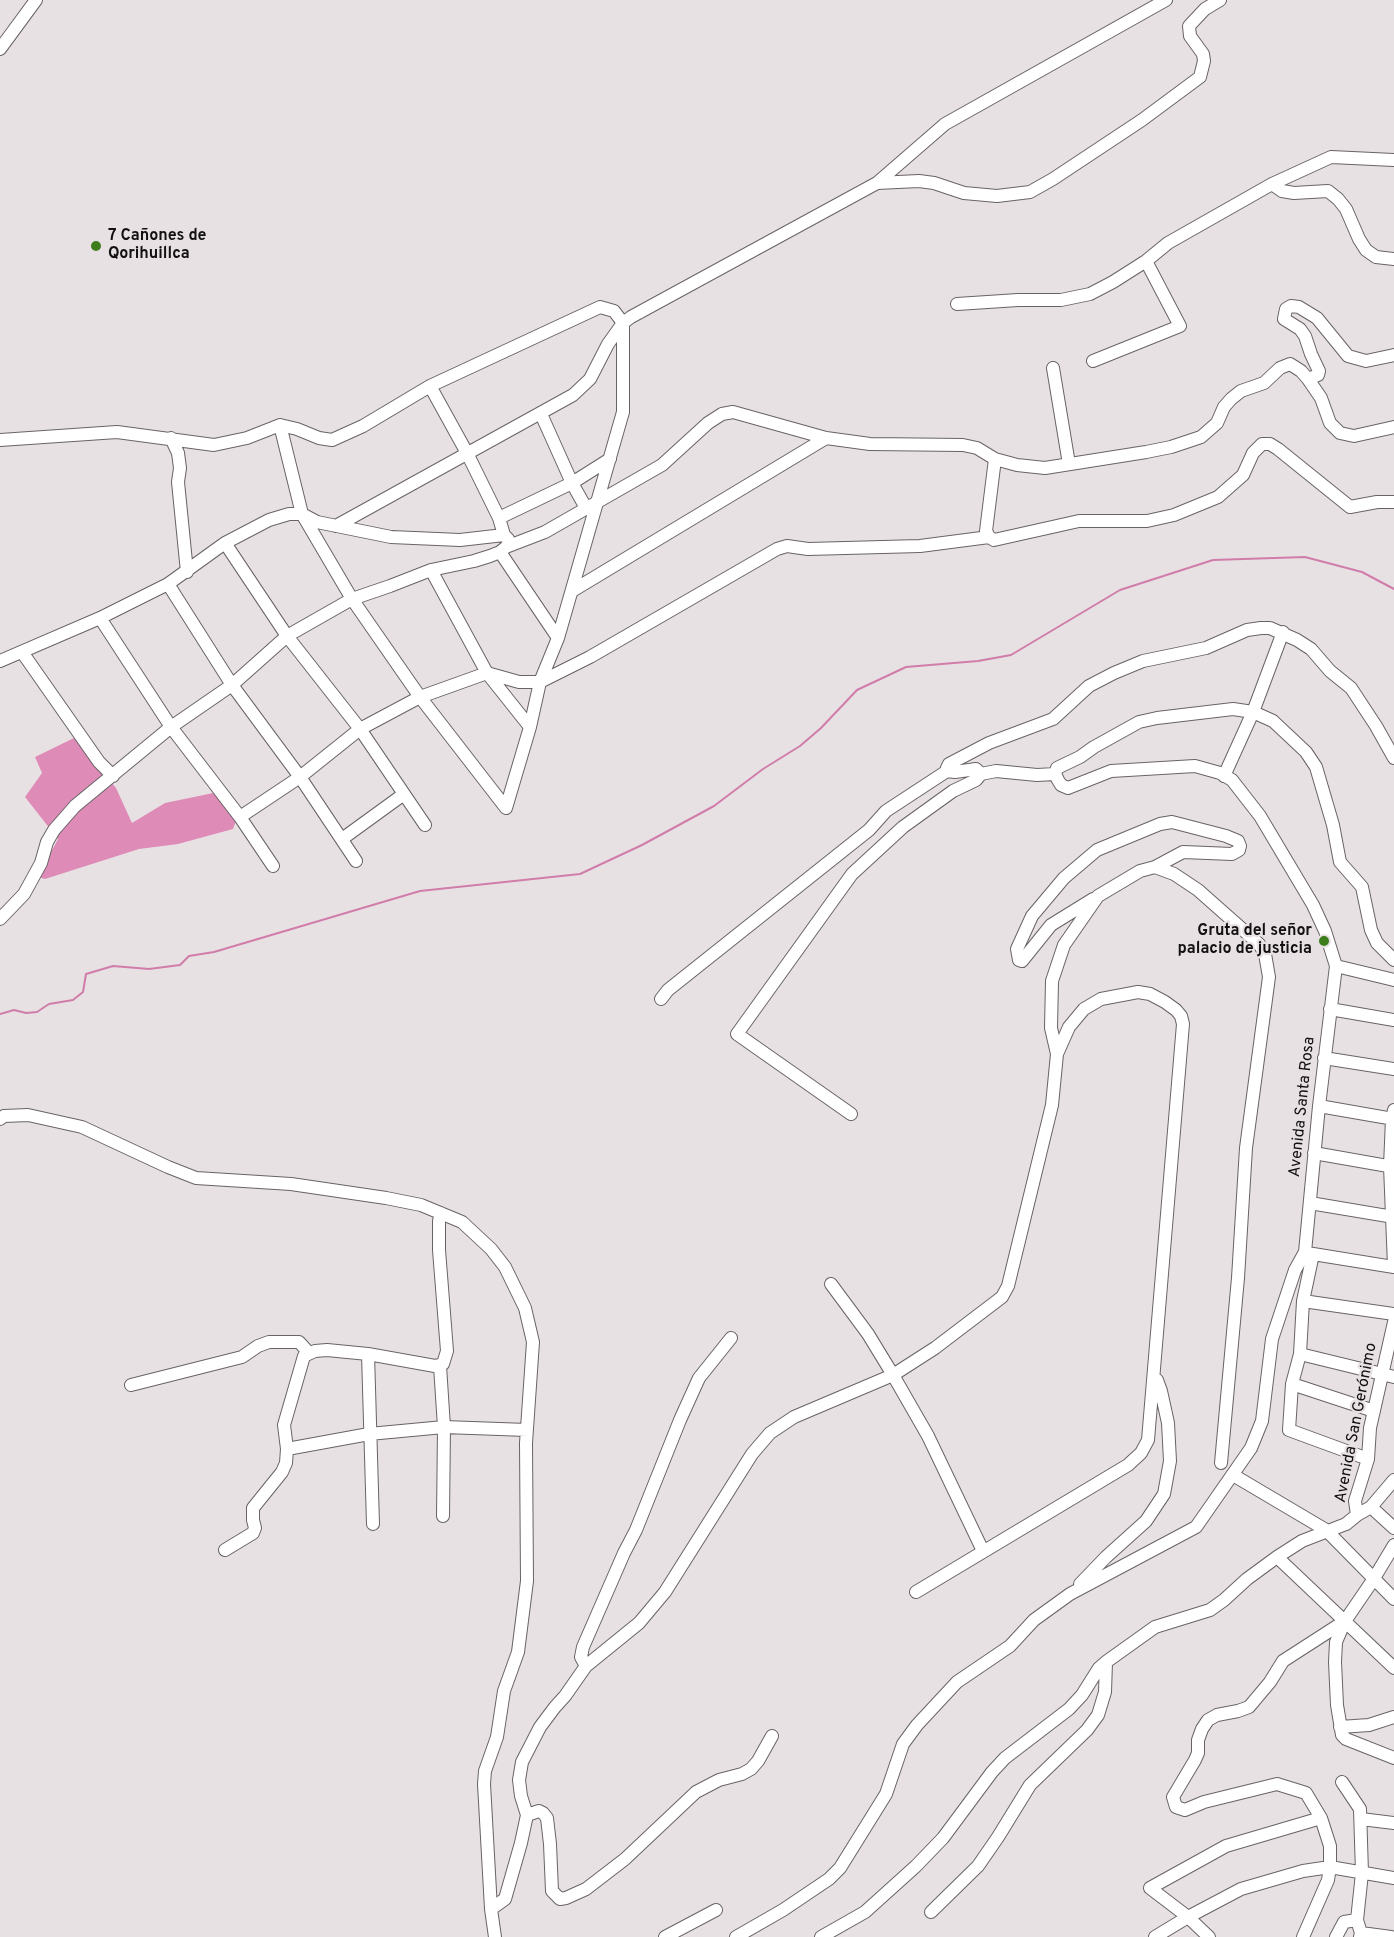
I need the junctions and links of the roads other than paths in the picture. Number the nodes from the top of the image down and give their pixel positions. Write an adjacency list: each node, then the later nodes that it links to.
1 (36, 0): 5 (street)
2 (1166, 0): 7 (street)
3 (1220, 0): 4 (street)
4 (1202, 5): 7 (street)
5 (0, 50)
6 (1394, 160): 8 (street)
7 (877, 183): 12 (street)
8 (1272, 184): 9 (street); 10 (street)
9 (1394, 259)
10 (1146, 261): 11 (street); 14 (street)
11 (957, 304)
12 (623, 323): 17 (street); 18 (street); 25 (street)
13 (1394, 355): 16 (street)
14 (1093, 361)
15 (1053, 368): 27 (street)
16 (1308, 379): 20 (street); 27 (street)
17 (430, 387): 19 (street); 24 (street)
18 (541, 414): 24 (street); 28 (street)
19 (280, 425): 21 (street); 31 (street)
20 (1394, 427)
21 (171, 438): 23 (street); 38 (street)
22 (826, 438): 26 (street); 30 (street); 40 (street)
23 (0, 440)
24 (467, 453): 32 (street); 33 (street)
25 (610, 459): 28 (street); 30 (street)
26 (994, 459): 27 (street); 34 (street)
27 (1069, 464)
28 (572, 483): 30 (street); 32 (street)
29 (1394, 502): 34 (street)
30 (592, 505): 36 (street); 40 (street)
31 (302, 514): 33 (street); 35 (street); 41 (street)
32 (499, 518): 36 (street)
33 (336, 526): 36 (street)
34 (989, 537): 49 (street)
35 (225, 543): 38 (street); 44 (street)
36 (503, 545): 37 (street); 45 (street)
37 (431, 570): 41 (street); 48 (street)
38 (187, 572): 39 (street)
39 (168, 584): 42 (street); 50 (street)
40 (572, 591): 45 (street)
41 (352, 599): 44 (street); 51 (street)
42 (100, 618): 46 (street); 53 (street)
43 (1283, 633): 52 (street); 56 (street); 57 (street)
44 (287, 636): 50 (street); 55 (street)
45 (558, 638): 49 (street)
46 (22, 651): 47 (street); 60 (street)
47 (0, 661)
48 (487, 673): 49 (street); 51 (street); 54 (street)
49 (540, 682): 54 (street)
50 (232, 684): 53 (street); 62 (street)
51 (420, 697): 54 (street); 55 (street)
52 (1252, 712): 59 (street); 61 (street); 72 (street)
53 (171, 727): 60 (street); 64 (street)
54 (530, 727)
55 (360, 729): 62 (street); 63 (street)
56 (1394, 758)
57 (947, 771): 58 (street); 75 (street)
58 (981, 774): 59 (street); 82 (street)
59 (1055, 774): 61 (street)
60 (113, 776): 71 (street)
61 (1224, 776): 73 (street)
62 (300, 777): 64 (street); 66 (street)
63 (404, 794): 65 (street); 66 (street)
64 (240, 817): 68 (street)
65 (425, 825)
66 (342, 839): 67 (street)
67 (356, 861)
68 (273, 866)
69 (1155, 867): 70 (street); 70 (street); 112 (street)
70 (1098, 896): 78 (street)
71 (0, 919)
72 (1394, 960)
73 (1336, 966): 74 (street); 76 (street, Avenida Santa Rosa)
74 (1394, 980)
75 (661, 999)
76 (1330, 1009): 77 (street); 79 (street, Avenida Santa Rosa)
77 (1394, 1020)
78 (1057, 1054): 101 (street); 102 (street)
79 (1324, 1058): 80 (street); 81 (street, Avenida Santa Rosa)
80 (1394, 1069)
81 (1319, 1106): 83 (street); 85 (street, Avenida Santa Rosa)
82 (851, 1114)
83 (1393, 1116): 86 (street)
84 (0, 1119): 88 (street)
85 (1314, 1153): 86 (street); 87 (street, Avenida Santa Rosa)
86 (1392, 1167): 89 (street)
87 (1310, 1203): 89 (street); 90 (street, Avenida Santa Rosa)
88 (441, 1213): 100 (street); 108 (street)
89 (1393, 1217): 91 (street)
90 (1309, 1253): 91 (street); 93 (street); 113 (street)
91 (1394, 1266)
92 (831, 1284): 101 (street)
93 (1303, 1301): 94 (street); 99 (street)
94 (1394, 1314)
95 (1394, 1322): 103 (street, Avenida San Gerónimo)
96 (730, 1338): 131 (street)
97 (309, 1353): 98 (street); 104 (street); 110 (street)
98 (368, 1354): 100 (street); 109 (street)
99 (1300, 1354): 103 (street); 105 (street)
100 (440, 1366): 107 (street)
101 (893, 1375): 123 (street); 131 (street)
102 (1155, 1376): 123 (street); 127 (street)
103 (1388, 1376): 106 (street, Avenida San Gerónimo)
104 (131, 1384)
105 (1292, 1384): 106 (street); 111 (street)
106 (1374, 1411): 111 (street, Avenida San Gerónimo)
107 (444, 1427): 108 (street); 109 (street); 117 (street)
108 (527, 1430): 145 (street)
109 (369, 1434): 110 (street); 118 (street)
110 (287, 1449): 122 (street)
111 (1368, 1459): 116 (street, Avenida San Gerónimo)
112 (1221, 1463)
113 (1233, 1476): 120 (street); 127 (street)
114 (1394, 1480): 115 (street, Avenida San Gerónimo)
115 (1371, 1507): 116 (street, Avenida San Gerónimo); 119 (street)
116 (1357, 1515): 120 (street)
117 (443, 1516)
118 (373, 1524)
119 (1394, 1528)
120 (1326, 1530): 124 (street); 125 (street)
121 (1394, 1545): 125 (street)
122 (225, 1550)
123 (983, 1551): 126 (street)
124 (1277, 1557): 129 (street); 130 (street)
125 (1373, 1580): 128 (street); 129 (street)
126 (916, 1592)
127 (1070, 1594): 153 (street)
128 (1394, 1599)
129 (1345, 1621): 132 (street); 134 (street); 139 (street)
130 (1106, 1662): 147 (street); 154 (street)
131 (586, 1666): 138 (street)
132 (1394, 1668)
133 (1394, 1717): 134 (street)
134 (1340, 1727): 136 (street)
135 (772, 1736): 138 (street)
136 (1394, 1758)
137 (1342, 1782): 140 (street)
138 (527, 1815): 145 (street)
139 (1321, 1818): 142 (street); 148 (street)
140 (1361, 1819): 141 (street); 143 (street)
141 (1394, 1823)
142 (1330, 1867): 143 (street); 148 (street); 157 (street)
143 (1362, 1874): 144 (street); 149 (street)
144 (1394, 1878)
145 (490, 1909): 151 (street)
146 (716, 1910): 152 (street)
147 (931, 1912)
148 (1188, 1917): 155 (street); 156 (street)
149 (1358, 1920): 150 (street); 158 (street)
150 (1360, 1935): 159 (street)
151 (495, 1937)
152 (665, 1937)
153 (736, 1937)
154 (821, 1937)
155 (1155, 1937)
156 (1209, 1937)
157 (1303, 1937)
158 (1336, 1937)
159 (1390, 1937)

